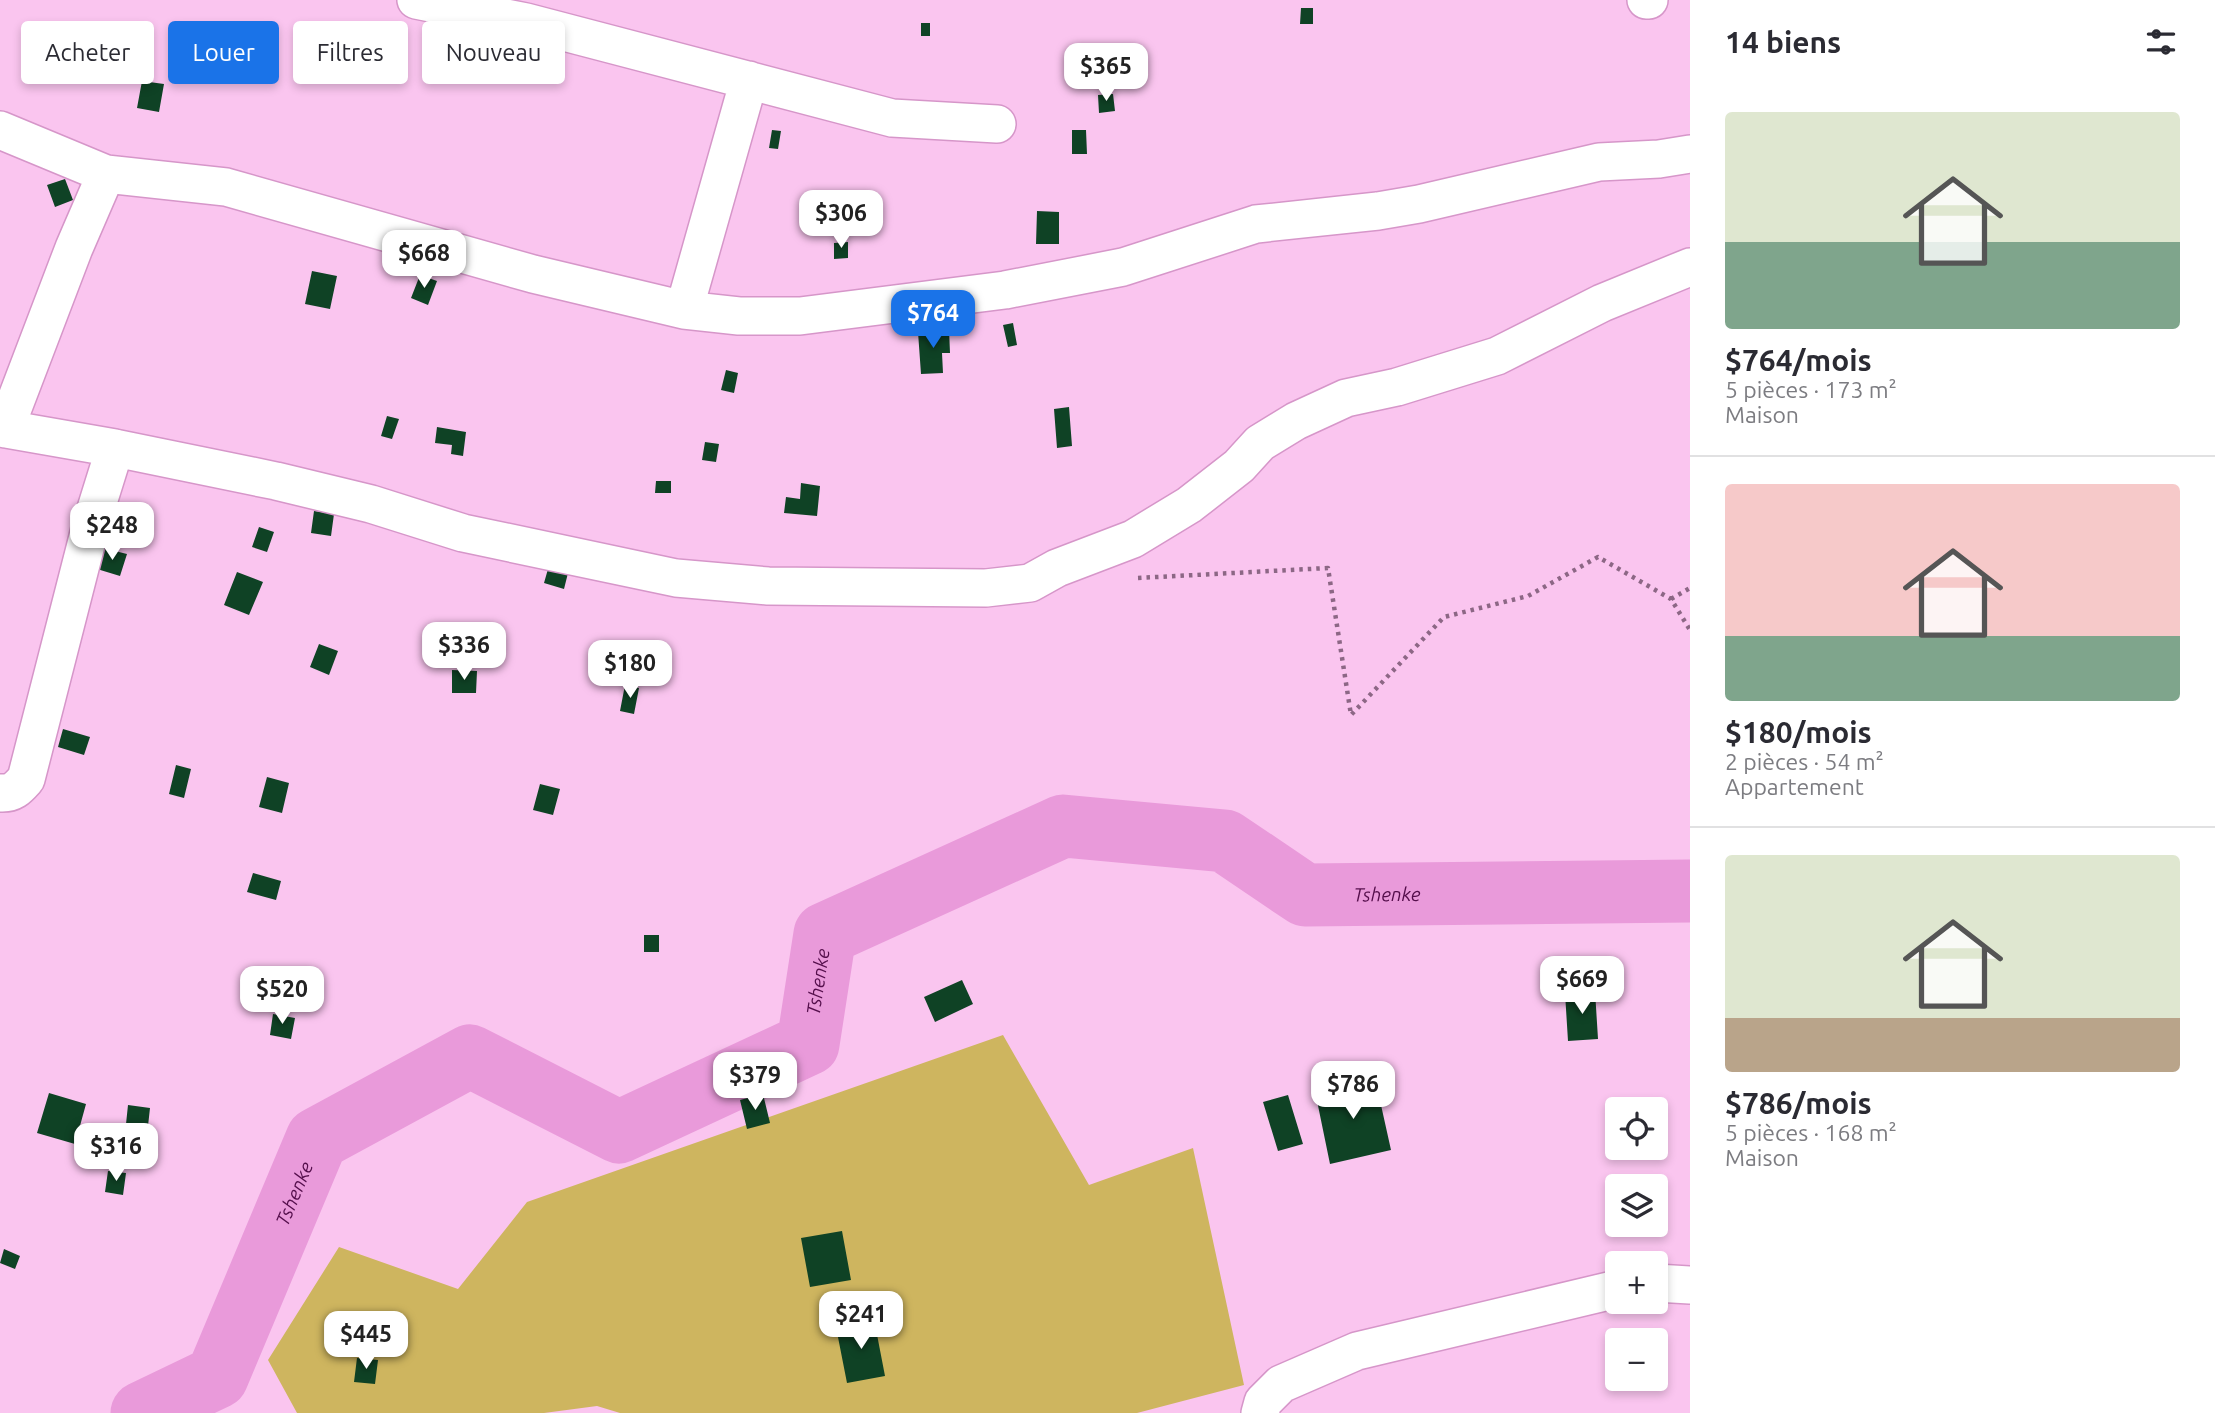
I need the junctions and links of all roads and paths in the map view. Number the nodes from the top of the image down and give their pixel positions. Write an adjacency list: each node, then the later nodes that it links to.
1 (416, 0): 2 (street)
2 (749, 80): 3 (street); 8 (street)
3 (997, 124)
4 (0, 130): 6 (street)
5 (1690, 154): 8 (street)
6 (106, 174): 8 (street); 9 (street)
7 (1690, 267): 10 (street)
8 (684, 310)
9 (3, 428): 10 (street)
10 (115, 448): 15 (street)
11 (1125, 579): 13 (path)
12 (1690, 588): 13 (path)
13 (1671, 599): 14 (path)
14 (1690, 630)
15 (0, 793)
16 (1668, 1283): 17 (street)
17 (1690, 1284)
18 (1605, 1292): 19 (street)
19 (1260, 1413)

